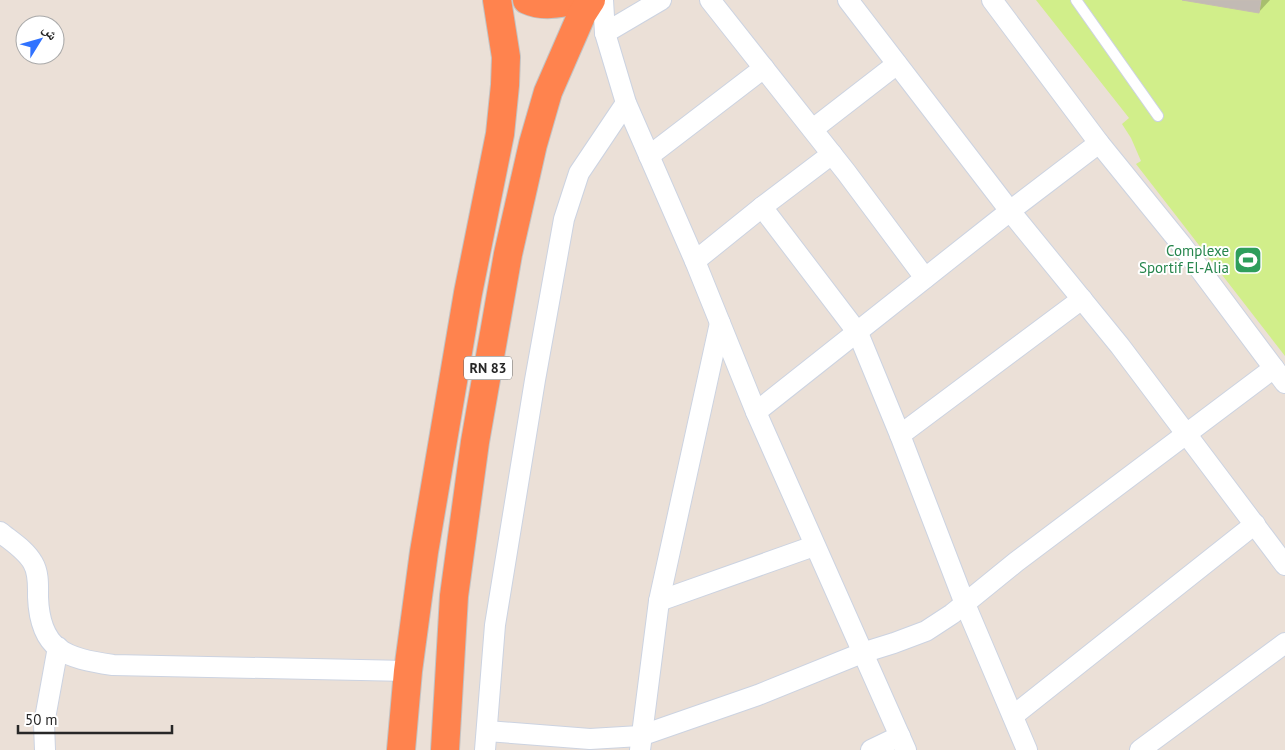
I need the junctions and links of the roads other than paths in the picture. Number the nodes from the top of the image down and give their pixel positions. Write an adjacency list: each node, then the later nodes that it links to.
1 (498, 0): 40 (highway, RN 83)
2 (526, 0): 3 (highway)
3 (574, 0)
4 (591, 0): 47 (highway, RN 83)
5 (603, 0): 11 (street)
6 (661, 0): 11 (street)
7 (710, 0): 13 (street)
8 (848, 0): 12 (street)
9 (992, 0): 17 (street)
10 (1076, 0): 15 (lane)
11 (605, 33): 14 (street)
12 (897, 64): 16 (street); 21 (street)
13 (764, 68): 16 (street); 19 (street)
14 (626, 103): 19 (street); 42 (street)
15 (1158, 116)
16 (813, 130): 18 (street)
17 (1099, 143): 21 (street); 27 (street)
18 (832, 154): 20 (street); 23 (street)
19 (649, 156): 22 (street)
20 (762, 207): 22 (street); 26 (street)
21 (1010, 211): 23 (street); 24 (street)
22 (695, 261): 25 (street)
23 (925, 278): 26 (street)
24 (1082, 298): 29 (street); 30 (street)
25 (720, 323): 28 (street); 35 (street)
26 (858, 333): 28 (street); 30 (street)
27 (1279, 376): 29 (street)
28 (756, 412): 33 (street)
29 (1187, 434): 31 (street); 36 (street)
30 (900, 435): 36 (street)
31 (1255, 524): 34 (street); 41 (street)
32 (0, 532): 38 (street)
33 (814, 546): 35 (street); 39 (street)
34 (1285, 564)
35 (659, 602): 43 (street)
36 (965, 604): 39 (street); 41 (street)
37 (1285, 643): 50 (street)
38 (58, 647): 40 (street); 45 (street)
39 (862, 653): 43 (street); 44 (street)
40 (408, 671): 46 (highway, RN 83)
41 (1013, 716): 49 (street)
42 (486, 740): 43 (street)
43 (640, 743)
44 (903, 743): 48 (street)
45 (45, 750)
46 (401, 750)
47 (445, 750)
48 (871, 750)
49 (1028, 750)
50 (1140, 750)

